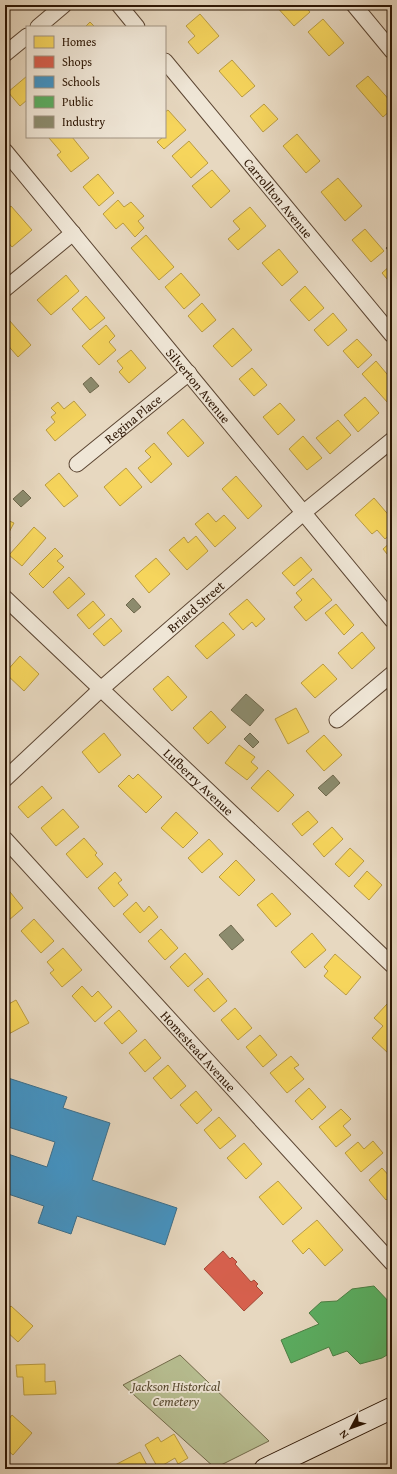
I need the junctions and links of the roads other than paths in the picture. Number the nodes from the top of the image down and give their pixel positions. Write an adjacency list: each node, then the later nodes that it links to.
1 (64, 5): 4 (street)
2 (119, 5): 5 (street)
3 (354, 5): 7 (street)
4 (39, 26)
5 (136, 26)
6 (26, 37): 8 (street)
7 (392, 51)
8 (5, 54)
9 (166, 62): 13 (street, Carrollton Avenue)
10 (5, 151): 11 (street, Silverton Avenue)
11 (73, 233): 12 (street); 14 (street, Silverton Avenue)
12 (5, 289)
13 (392, 335)
14 (188, 373): 16 (street, Regina Place); 17 (street, Silverton Avenue)
15 (392, 440): 17 (street, Briard Street)
16 (77, 464)
17 (303, 513): 19 (street, Silverton Avenue); 21 (street, Briard Street)
18 (5, 598): 21 (street, Lufberry Avenue)
19 (392, 620)
20 (392, 674): 22 (street)
21 (101, 689): 23 (street, Briard Street); 25 (street, Lufberry Avenue)
22 (337, 720)
23 (5, 779)
24 (5, 839): 26 (street, Homestead Avenue)
25 (392, 965)
26 (392, 1263)
27 (392, 1408): 28 (main road)
28 (265, 1469)

